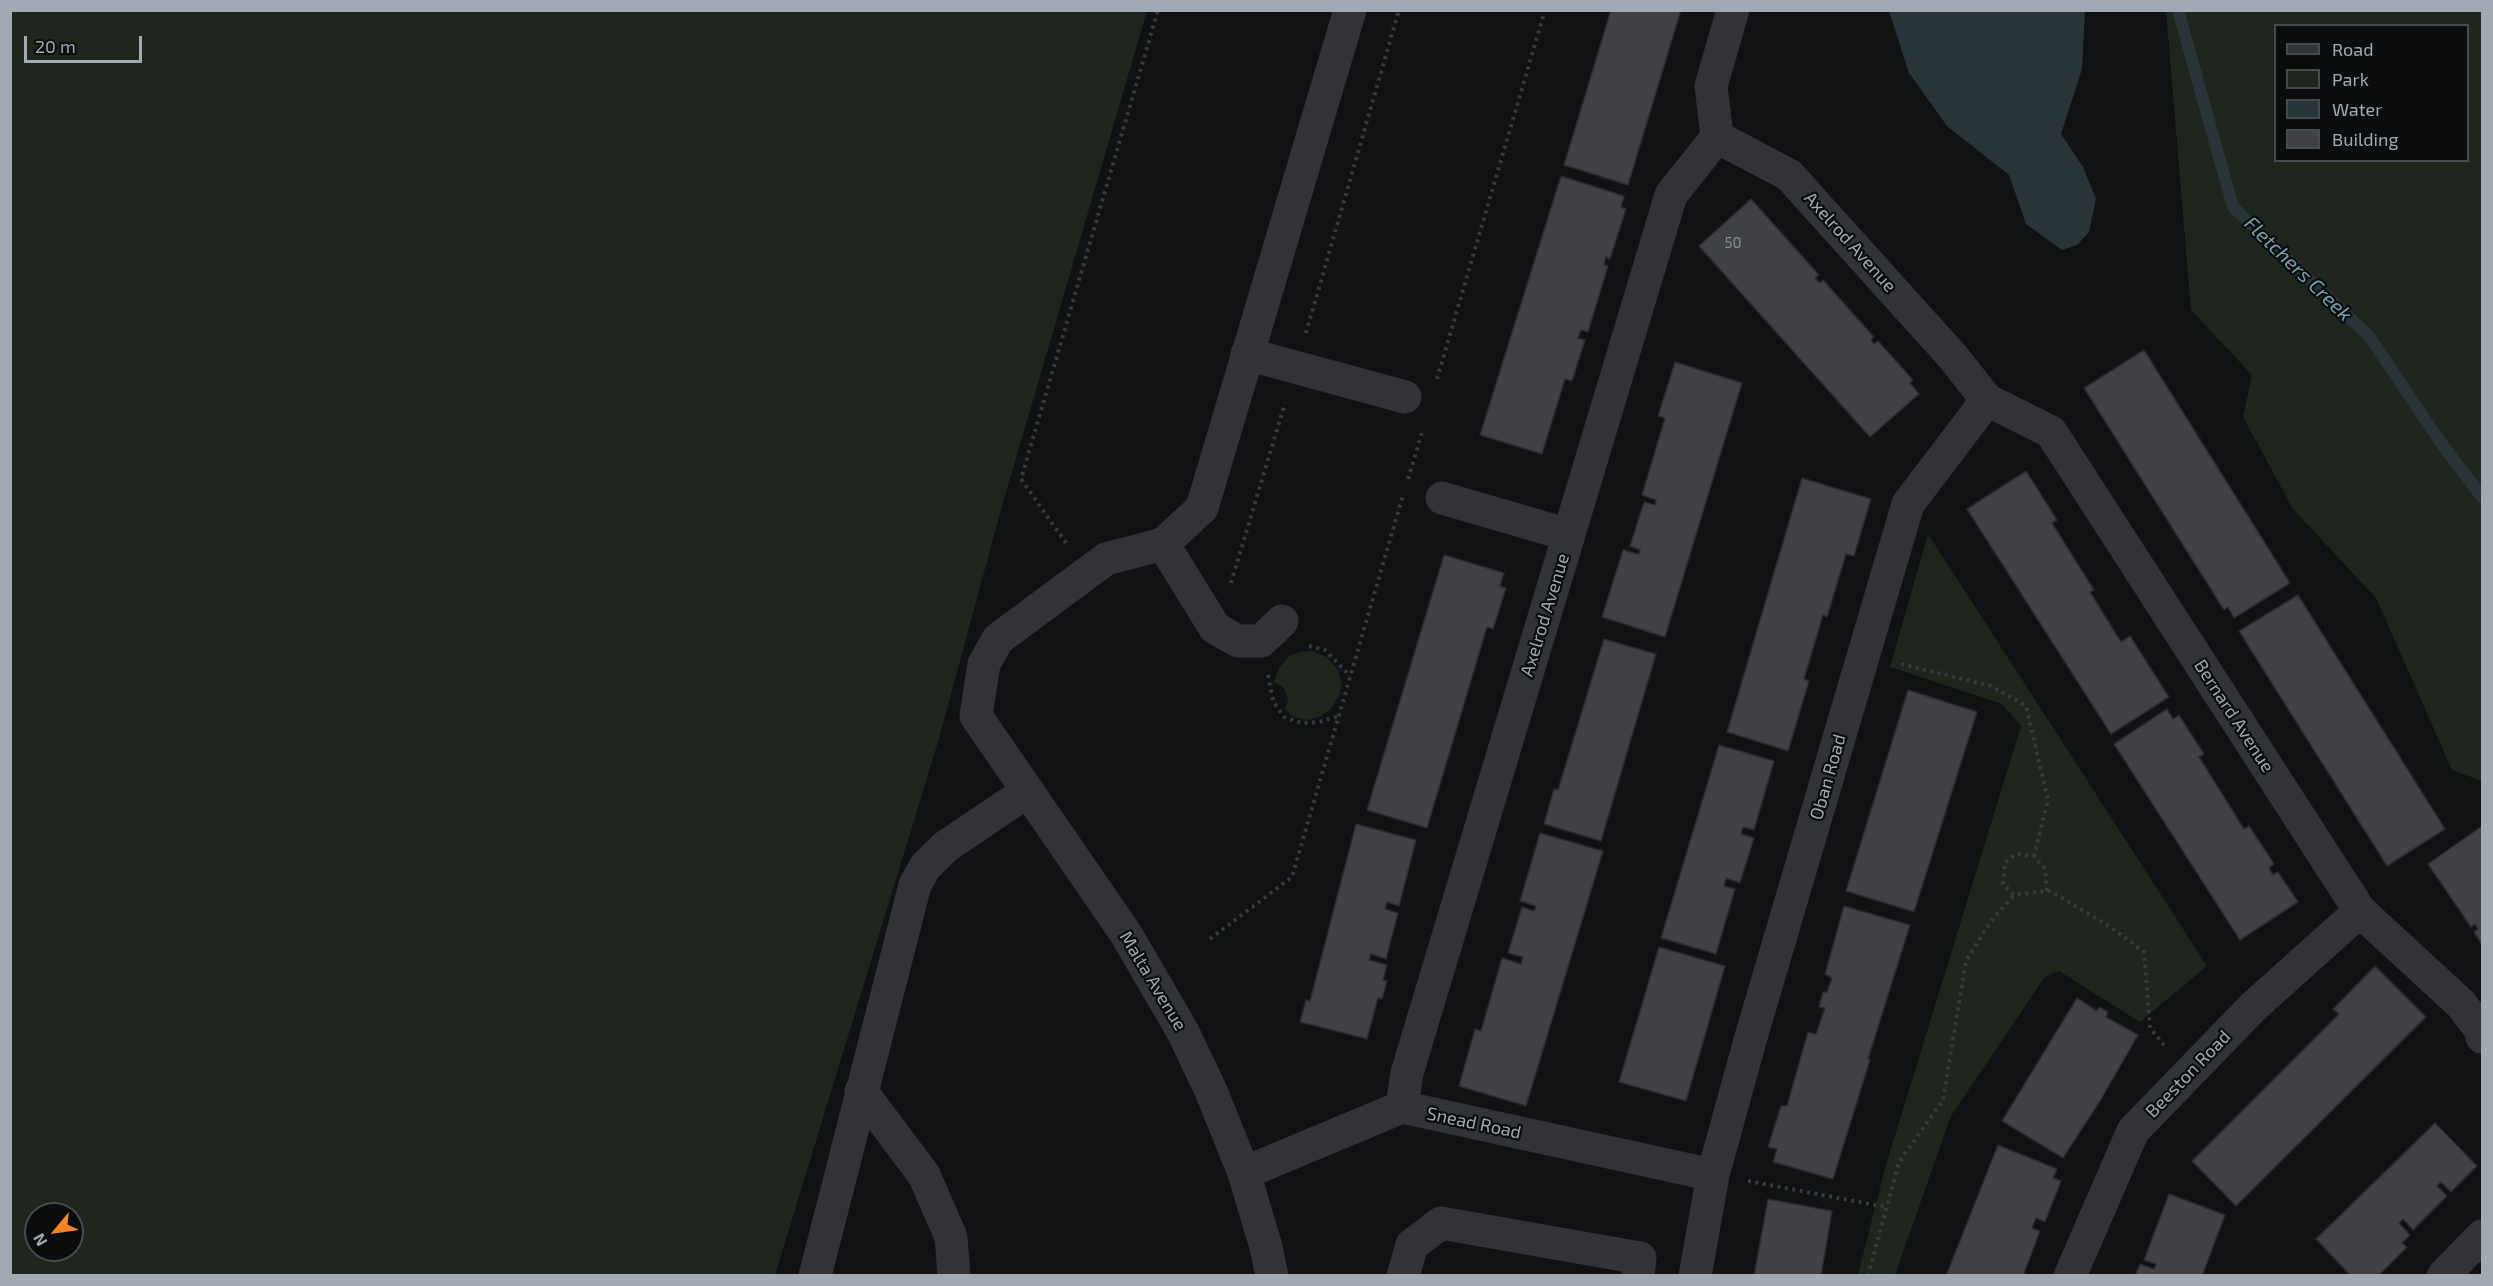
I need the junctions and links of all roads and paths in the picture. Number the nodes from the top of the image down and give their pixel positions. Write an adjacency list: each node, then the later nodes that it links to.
1 (1158, 10): 17 (path)
2 (1350, 10): 7 (street)
3 (1399, 10): 8 (path)
4 (1545, 10): 9 (path)
5 (1733, 10): 6 (street)
6 (1717, 137): 10 (street, Axelrod Avenue); 16 (street, Axelrod Avenue)
7 (1247, 354): 8 (street); 18 (street)
8 (1296, 368): 9 (street); 20 (path)
9 (1420, 393)
10 (1987, 400): 29 (street, Bernard Avenue); 36 (street, Oban Road)
11 (1424, 423): 12 (path)
12 (1407, 481)
13 (1404, 492): 24 (path)
14 (1442, 498): 16 (street)
15 (1075, 535): 17 (path)
16 (1569, 535): 34 (street, Axelrod Avenue)
17 (1064, 540): 19 (path)
18 (1163, 544): 19 (street); 21 (street)
19 (1086, 572): 25 (street, Malta Avenue)
20 (1228, 590)
21 (1282, 621)
22 (1891, 661): 26 (path)
23 (1267, 665): 24 (path)
24 (1339, 716): 30 (path)
25 (1028, 791): 33 (street); 35 (street, Malta Avenue)
26 (2034, 856): 27 (path); 28 (path)
27 (2047, 891): 28 (path); 32 (path)
28 (2014, 895): 37 (path)
29 (2360, 911): 31 (street, Bernard Avenue); 32 (street, Beeston Road)
30 (1210, 939)
31 (2482, 1037)
32 (2189, 1073): 46 (street, Beeston Road)
33 (861, 1090): 39 (street); 40 (street)
34 (1402, 1107): 35 (street, Snead Road); 36 (street, Snead Road)
35 (1244, 1173): 41 (street, Malta Avenue)
36 (1727, 1177): 37 (path); 44 (street, Oban Road)
37 (1886, 1207): 45 (path)
38 (2482, 1236): 47 (street)
39 (815, 1275)
40 (954, 1275)
41 (1272, 1275)
42 (1403, 1275): 43 (street)
43 (1638, 1275)
44 (1695, 1275)
45 (1868, 1275)
46 (2070, 1275)
47 (2444, 1275)

